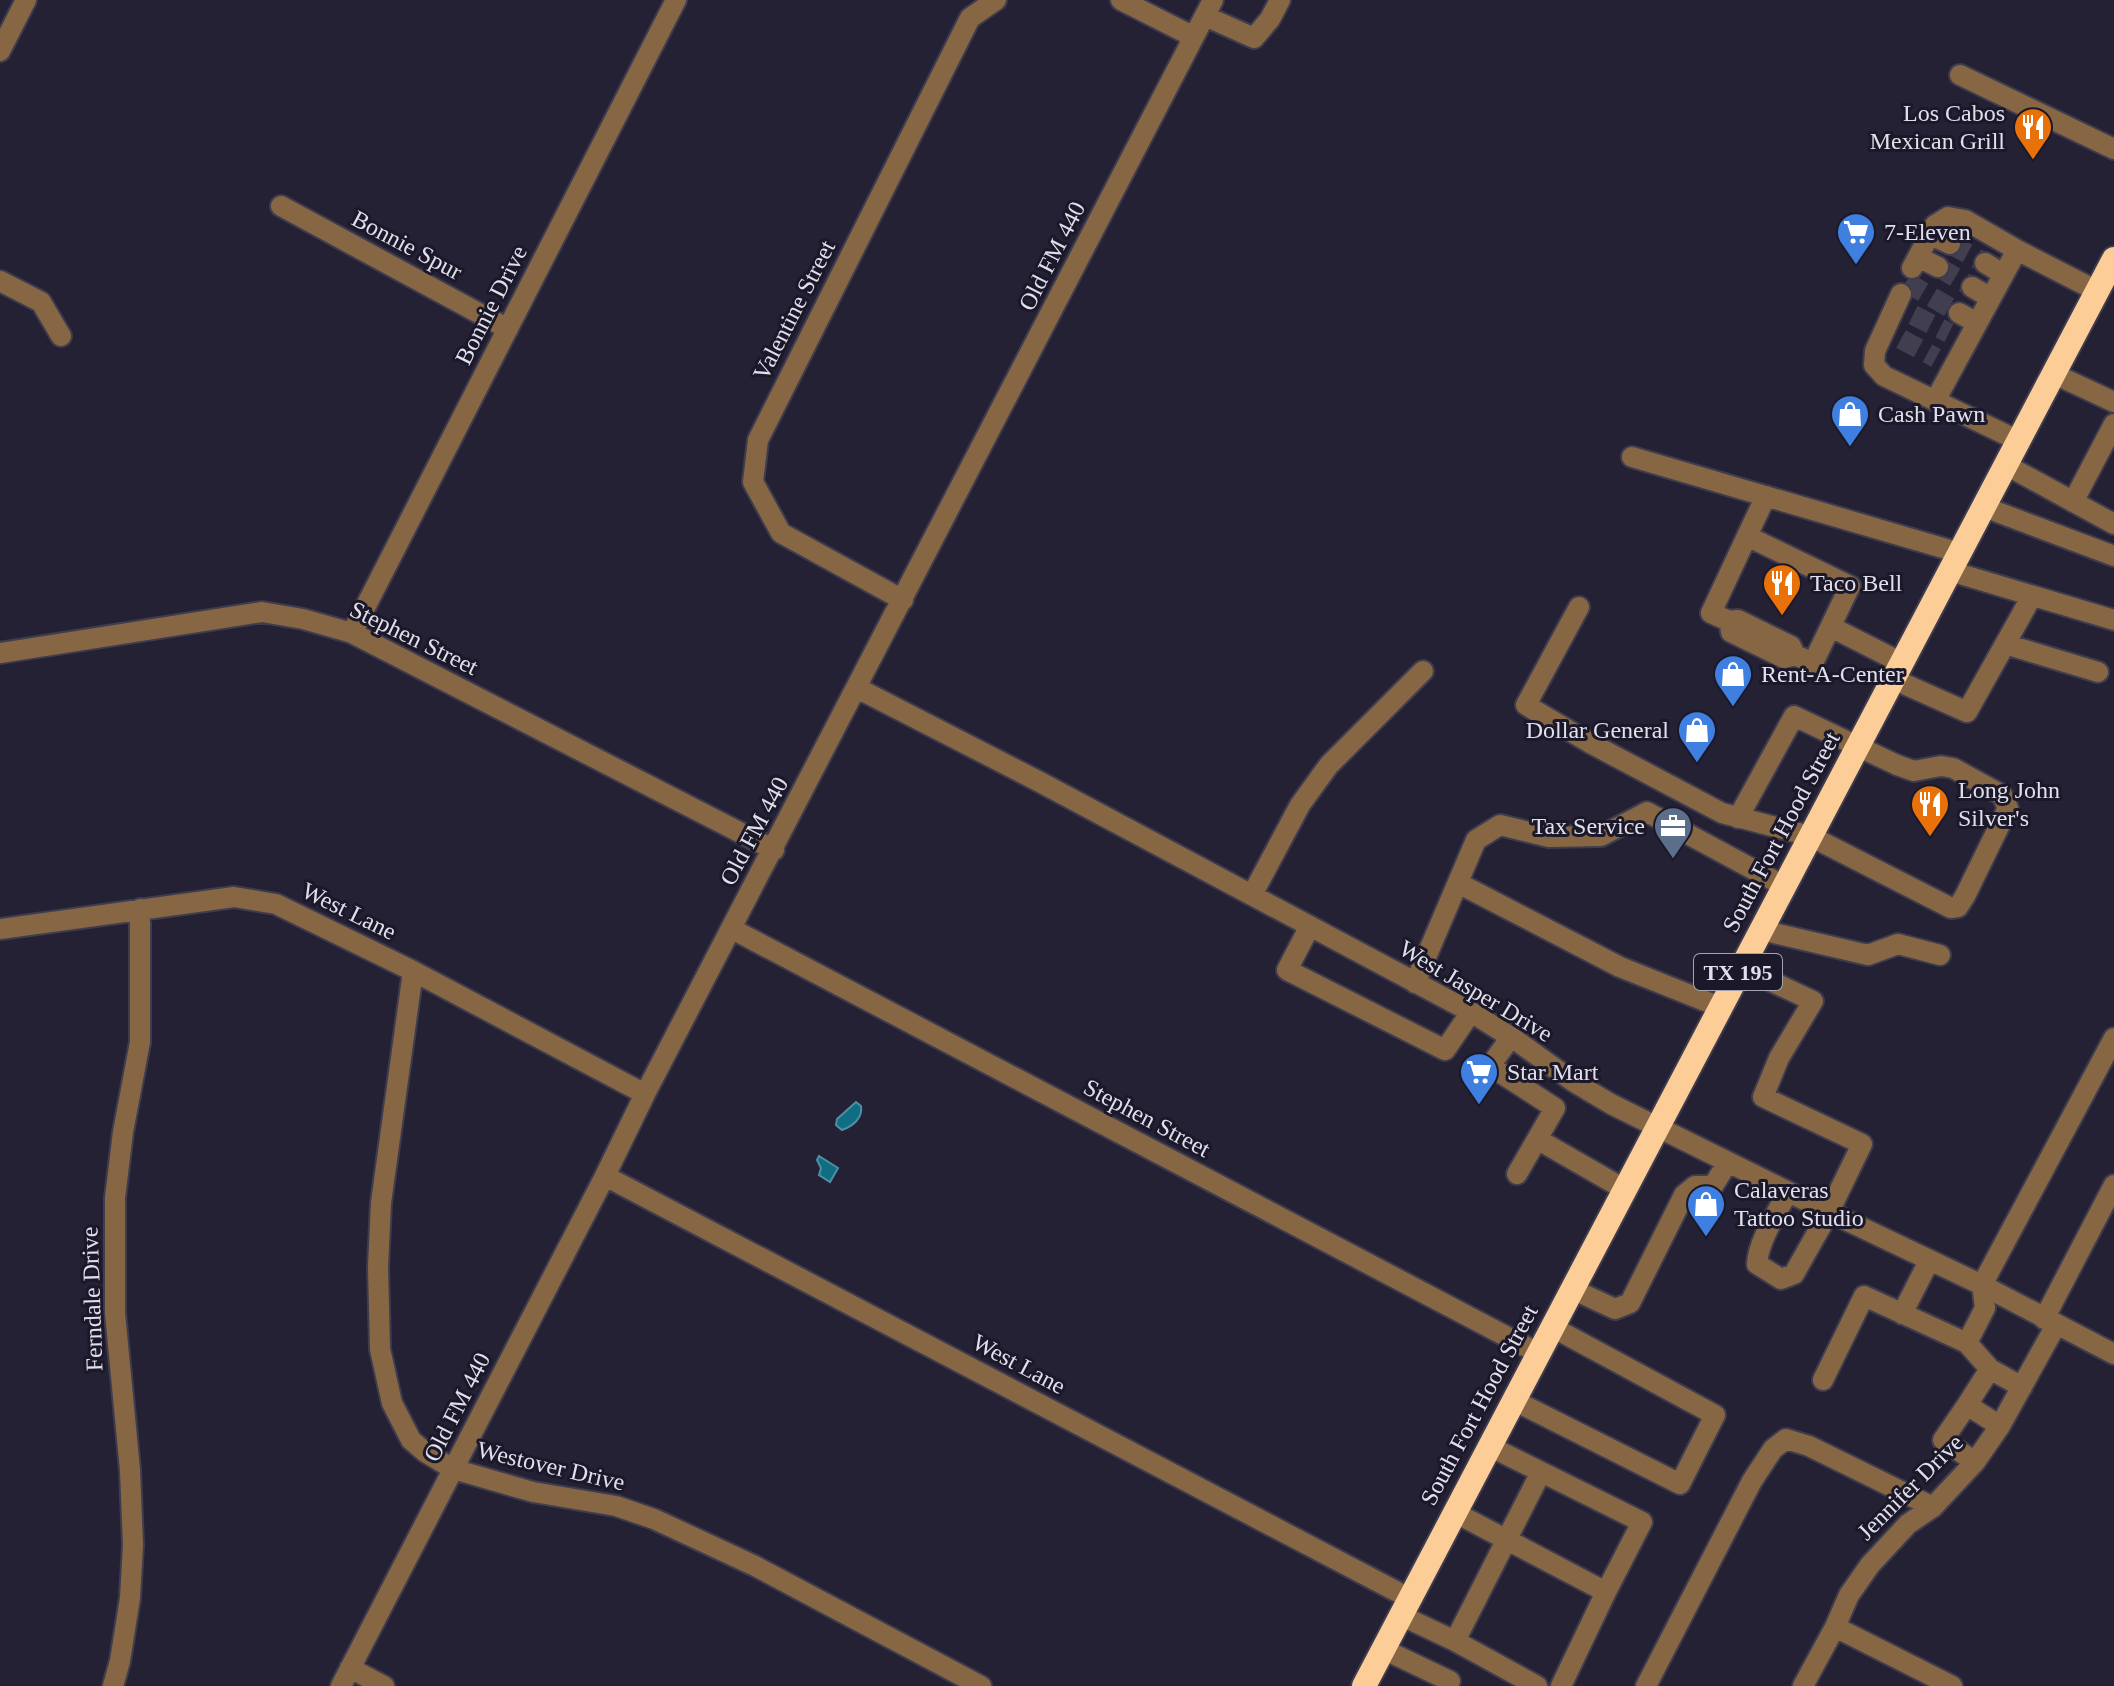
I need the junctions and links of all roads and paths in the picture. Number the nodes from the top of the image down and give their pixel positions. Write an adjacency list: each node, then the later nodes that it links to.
1 (26, 0): 8 (street)
2 (676, 0): 24 (street, Bonnie Drive)
3 (996, 0): 41 (street, Valentine Street)
4 (1121, 0): 7 (street)
5 (1280, 0): 6 (street)
6 (1209, 8): 7 (street, Old FM 440)
7 (1194, 37): 41 (street, Old FM 440)
8 (0, 51)
9 (1960, 75): 10 (street)
10 (2114, 149)
11 (281, 206): 24 (street, Bonnie Spur)
12 (1930, 235): 13 (street); 14 (street); 17 (street)
13 (1950, 244)
14 (2017, 250): 18 (street); 21 (street)
15 (2114, 259): 21 (highway, South Fort Hood Street / TX 195)
16 (1985, 263): 18 (street)
17 (1938, 267)
18 (2003, 274): 22 (street)
19 (0, 281): 25 (street)
20 (1972, 287): 22 (street)
21 (2097, 291): 26 (highway, South Fort Hood Street / TX 195)
22 (1991, 298): 27 (street)
23 (1903, 305): 27 (street)
24 (508, 329): 45 (street, Bonnie Drive)
25 (61, 336)
26 (2054, 374): 28 (street); 30 (highway, South Fort Hood Street / TX 195)
27 (1935, 401): 30 (street)
28 (2114, 402)
29 (2114, 424): 34 (street)
30 (2019, 441): 32 (highway, South Fort Hood Street / TX 195)
31 (1632, 457): 33 (street)
32 (2006, 465): 34 (street); 35 (highway, South Fort Hood Street / TX 195)
33 (1766, 496): 37 (street); 39 (street)
34 (2073, 502): 36 (street)
35 (1984, 507): 38 (street); 39 (highway, South Fort Hood Street / TX 195)
36 (2114, 524)
37 (1747, 536): 44 (street); 44 (street)
38 (2114, 556)
39 (1955, 562): 40 (street); 49 (highway, South Fort Hood Street / TX 195)
40 (2032, 596): 43 (street); 46 (street)
41 (903, 600): 51 (street, Old FM 440)
42 (1579, 607): 53 (street)
43 (2114, 620)
44 (1831, 627): 49 (street)
45 (352, 633): 47 (street, Stephen Street); 55 (street, Stephen Street)
46 (2005, 644): 49 (street); 50 (street)
47 (0, 653)
48 (1423, 671): 58 (street)
49 (1898, 671): 52 (highway, South Fort Hood Street / TX 195)
50 (2098, 672)
51 (857, 688): 55 (street, Old FM 440); 58 (street, West Jasper Drive)
52 (1858, 746): 53 (street); 54 (highway, South Fort Hood Street / TX 195); 54 (street)
53 (1738, 818): 54 (street)
54 (1810, 836): 57 (highway, South Fort Hood Street / TX 195)
55 (774, 850): 62 (street, Old FM 440)
56 (1458, 883): 57 (street); 67 (street); 68 (street)
57 (1784, 886): 63 (highway, South Fort Hood Street / TX 195)
58 (1252, 895): 60 (street, West Jasper Drive)
59 (140, 909): 61 (street, West Lane); 66 (street, West Lane); 112 (street, Ferndale Drive)
60 (1310, 926): 67 (street, West Jasper Drive); 69 (street)
61 (0, 929)
62 (732, 929): 73 (street, Old FM 440); 91 (street, Stephen Street)
63 (1761, 930): 64 (street); 65 (highway, South Fort Hood Street / TX 195)
64 (1940, 955)
65 (1741, 967): 68 (highway, South Fort Hood Street / TX 195); 83 (street)
66 (413, 971): 73 (street, West Lane); 101 (street, Westover Drive)
67 (1415, 983): 69 (street, West Jasper Drive)
68 (1720, 1007): 75 (highway, South Fort Hood Street / TX 195)
69 (1471, 1012): 70 (street, West Jasper Drive)
70 (1511, 1037): 72 (street, West Jasper Drive); 74 (street)
71 (2114, 1038): 85 (street)
72 (1558, 1070): 74 (street); 75 (street, West Jasper Drive)
73 (645, 1094): 79 (street, Old FM 440)
74 (1538, 1097): 76 (street)
75 (1656, 1127): 77 (street, West Jasper Drive); 81 (highway, South Fort Hood Street / TX 195)
76 (1537, 1139): 78 (street); 81 (street)
77 (1728, 1162): 82 (street, West Jasper Drive); 86 (street)
78 (1517, 1174)
79 (605, 1176): 101 (street, Old FM 440); 107 (street, West Lane)
80 (2114, 1185): 88 (street, Jennifer Drive)
81 (1624, 1189): 86 (highway, South Fort Hood Street / TX 195)
82 (1788, 1192): 83 (street, West Jasper Drive); 83 (street)
83 (1829, 1212): 84 (street, West Jasper Drive)
84 (1929, 1261): 85 (street, West Jasper Drive); 87 (street)
85 (1982, 1285): 88 (street, West Jasper Drive); 90 (street)
86 (1572, 1289): 89 (highway, South Fort Hood Street / TX 195)
87 (1902, 1314): 90 (street); 94 (street)
88 (2050, 1322): 92 (street, West Jasper Drive); 95 (street, Jennifer Drive)
89 (1552, 1327): 91 (highway, South Fort Hood Street / TX 195); 96 (street)
90 (1967, 1343): 93 (street)
91 (1538, 1353): 96 (highway, South Fort Hood Street / TX 195)
92 (2114, 1354)
93 (1990, 1369): 95 (street); 97 (street)
94 (1823, 1380)
95 (2022, 1387): 98 (street, Jennifer Drive)
96 (1513, 1400): 99 (highway, South Fort Hood Street / TX 195)
97 (1967, 1405): 98 (street); 100 (street)
98 (2000, 1426): 100 (street, Jennifer Drive)
99 (1489, 1446): 102 (street); 104 (highway, South Fort Hood Street / TX 195)
100 (1975, 1462): 103 (street, Jennifer Drive)
101 (453, 1469): 111 (street, Old FM 440); 114 (street, Westover Drive)
102 (1541, 1472): 105 (street); 106 (street)
103 (1933, 1507): 108 (street, Jennifer Drive); 119 (street)
104 (1454, 1512): 105 (street); 107 (highway, South Fort Hood Street / TX 195)
105 (1507, 1540): 106 (street); 109 (street)
106 (1606, 1592): 118 (street)
107 (1405, 1606): 109 (street, West Lane); 110 (highway, South Fort Hood Street / TX 195)
108 (1835, 1627): 120 (street, Jennifer Drive); 121 (street)
109 (1455, 1641): 117 (street, West Lane)
110 (1383, 1649): 115 (highway, South Fort Hood Street / TX 195); 116 (street)
111 (346, 1677): 113 (street)
112 (113, 1686)
113 (384, 1686)
114 (981, 1686)
115 (1364, 1686)
116 (1447, 1686)
117 (1537, 1686)
118 (1561, 1686)
119 (1646, 1686)
120 (1803, 1686)
121 (1952, 1686)

